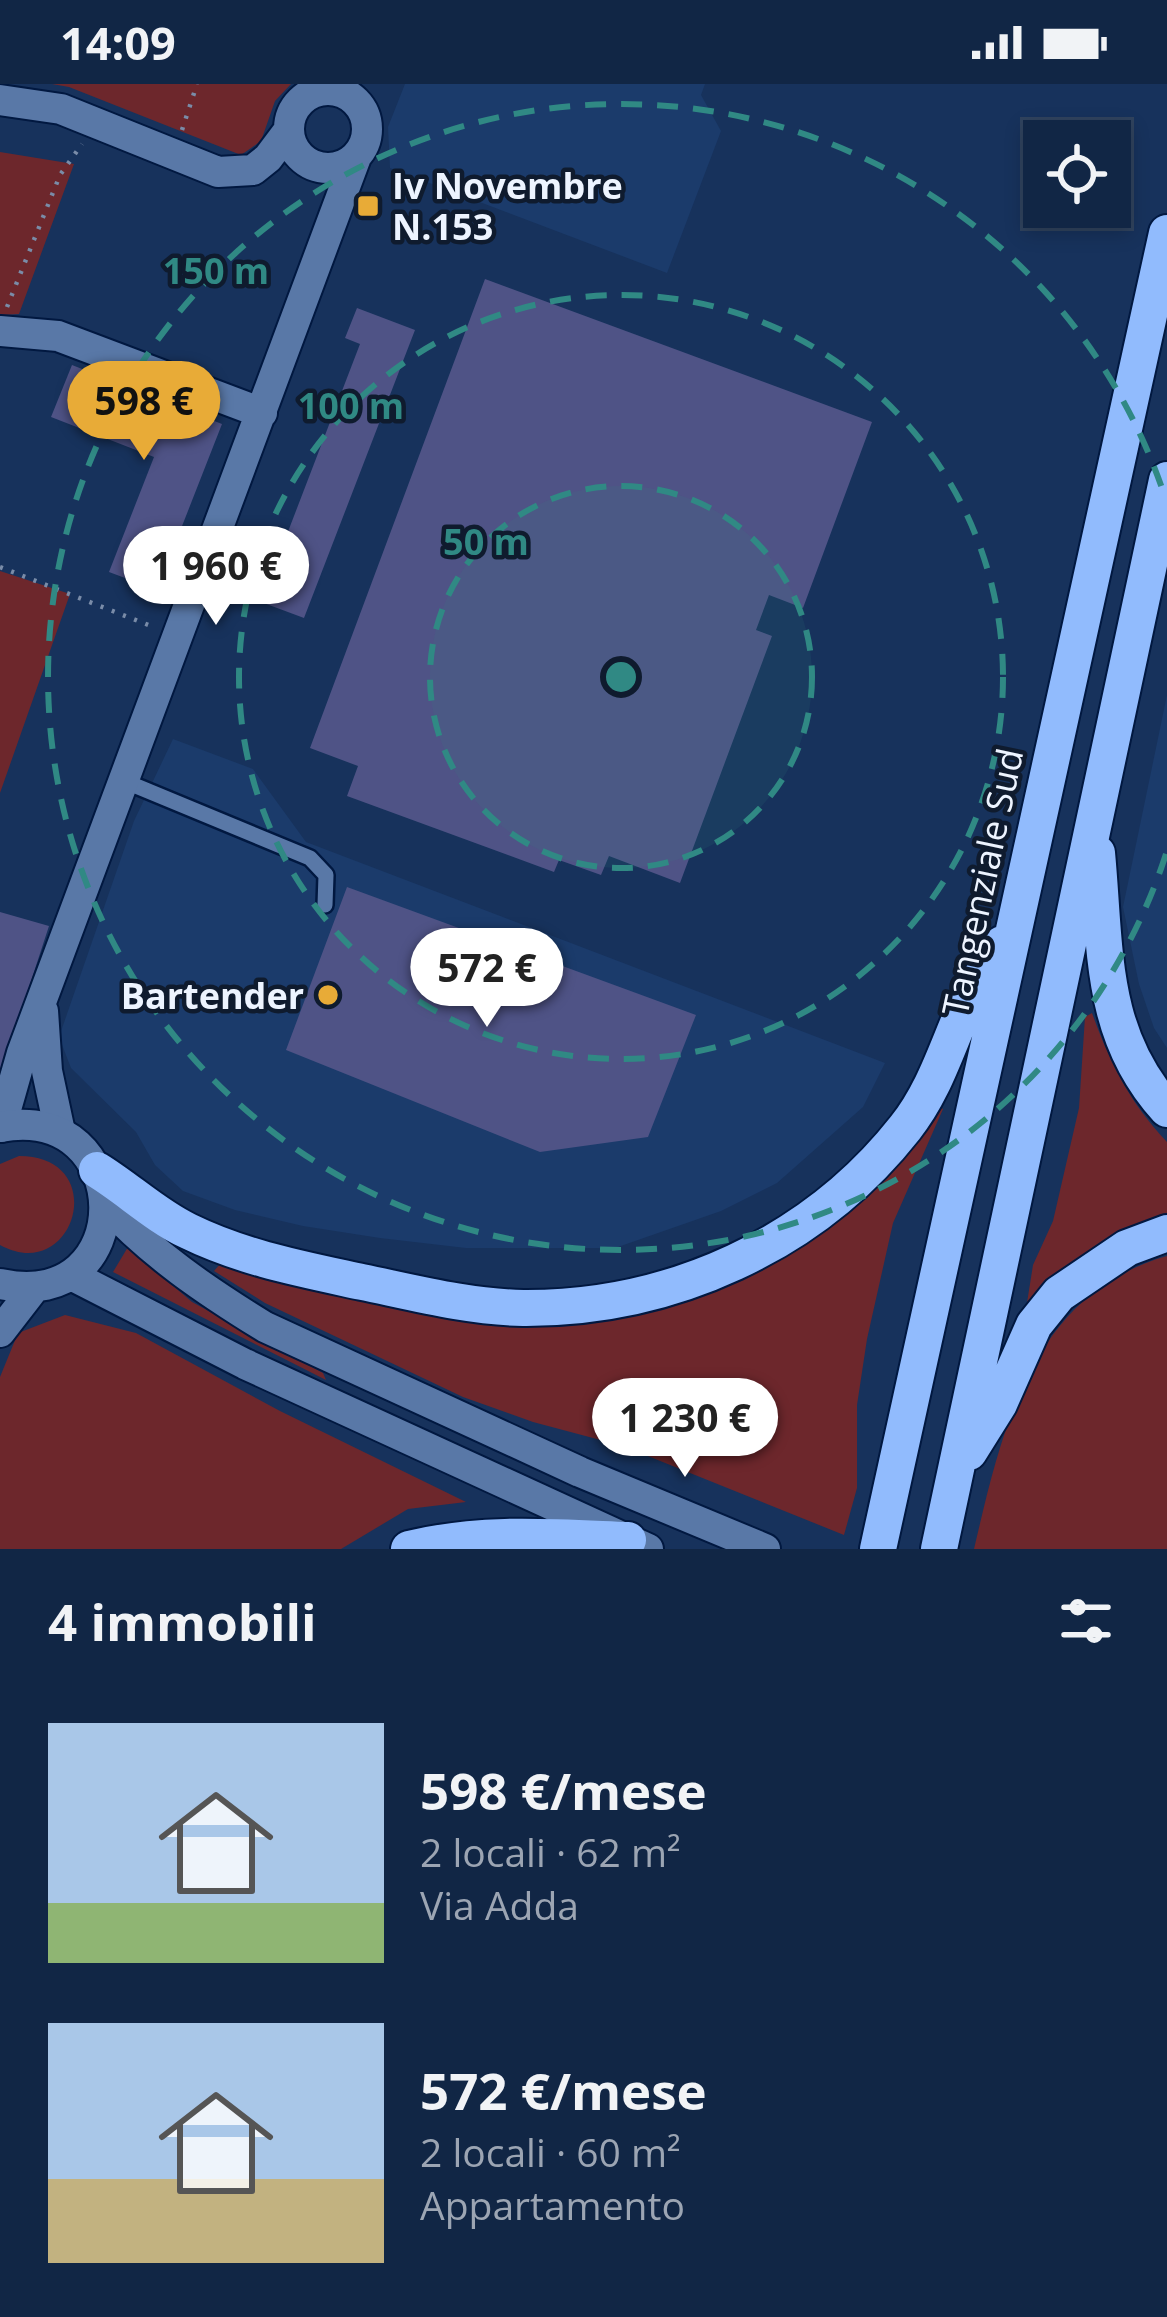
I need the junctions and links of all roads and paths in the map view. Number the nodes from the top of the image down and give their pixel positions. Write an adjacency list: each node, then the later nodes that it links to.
1 (197, 84): 5 (path)
2 (349, 89): 6 (street); 7 (street)
3 (0, 100): 4 (street)
4 (98, 124): 6 (street); 11 (path)
5 (182, 130)
6 (289, 130): 8 (street)
7 (356, 157): 8 (street); 10 (street)
8 (323, 168): 10 (street)
9 (1167, 233): 19 (highway, Tangenziale Sud)
10 (330, 234): 12 (street)
11 (0, 327): 12 (street)
12 (262, 413): 15 (street)
13 (1167, 480): 17 (highway)
14 (0, 567): 15 (path)
15 (179, 637): 16 (street)
16 (124, 781): 18 (lane); 20 (street)
17 (1094, 816): 21 (highway); 30 (highway)
18 (325, 905)
19 (1019, 915): 24 (highway); 34 (highway, Tangenziale Sud)
20 (43, 999): 22 (street); 23 (street)
21 (1167, 1109)
22 (0, 1127): 23 (street)
23 (60, 1132): 24 (street)
24 (101, 1186): 26 (street); 33 (street)
25 (1167, 1233): 30 (highway)
26 (71, 1275): 28 (street); 31 (street)
27 (0, 1284): 28 (street)
28 (34, 1288): 29 (street)
29 (0, 1332)
30 (954, 1476): 35 (highway)
31 (638, 1544): 32 (highway)
32 (409, 1549)
33 (765, 1549)
34 (878, 1549)
35 (939, 1549)

